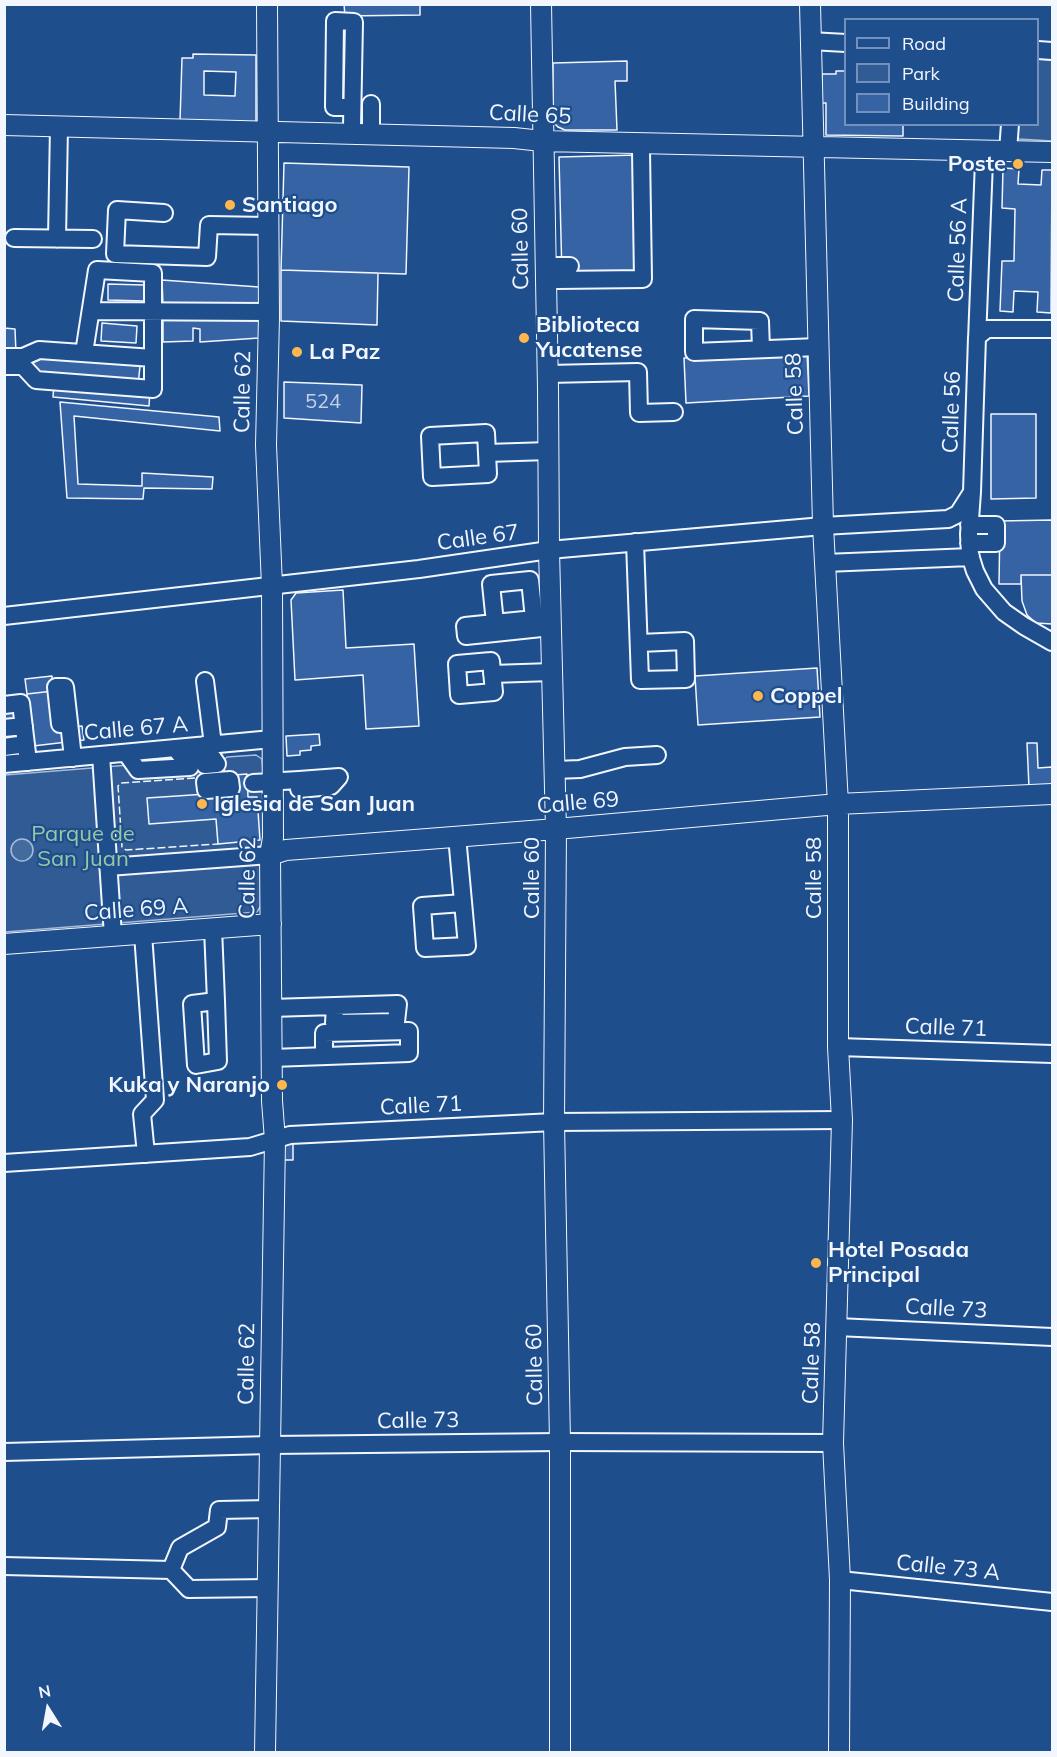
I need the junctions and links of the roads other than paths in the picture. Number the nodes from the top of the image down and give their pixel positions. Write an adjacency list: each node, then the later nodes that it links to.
1 (267, 4): 11 (main road, Calle 62)
2 (541, 4): 13 (main road, Calle 60)
3 (810, 4): 4 (main road, Calle 58)
4 (810, 41): 5 (street); 14 (main road, Calle 58)
5 (844, 43)
6 (371, 104): 12 (street)
7 (352, 107): 12 (street)
8 (4, 125): 9 (main road, Calle 65)
9 (59, 126): 11 (main road, Calle 65); 22 (street)
10 (1010, 126): 16 (street)
11 (267, 131): 12 (main road, Calle 65); 20 (main road, Calle 62)
12 (361, 134): 13 (main road, Calle 65)
13 (542, 141): 14 (main road, Calle 65); 25 (main road, Calle 60)
14 (812, 147): 16 (main road, Calle 65); 31 (main road, Calle 58)
15 (641, 151): 25 (street)
16 (1008, 151): 17 (main road, Calle 65)
17 (1053, 152)
18 (984, 161): 30 (street, Calle 56 A)
19 (164, 213): 20 (street)
20 (268, 226): 28 (main road, Calle 62)
21 (14, 238): 22 (street)
22 (57, 238): 23 (street)
23 (93, 239)
24 (570, 266): 25 (street)
25 (551, 273): 38 (main road, Calle 60)
26 (91, 311): 27 (street); 27 (street); 33 (street)
27 (153, 311): 28 (street); 35 (street)
28 (268, 312): 48 (main road, Calle 62)
29 (1053, 329): 30 (street)
30 (978, 337): 42 (street, Calle 56)
31 (818, 347): 32 (street); 43 (main road, Calle 58)
32 (761, 349)
33 (84, 353): 35 (street); 36 (street)
34 (4, 357): 36 (street)
35 (153, 358): 36 (street)
36 (23, 362): 37 (street)
37 (4, 366)
38 (548, 374): 39 (street); 40 (main road, Calle 60)
39 (674, 412)
40 (549, 450): 41 (street); 45 (main road, Calle 60)
41 (487, 453)
42 (964, 519): 43 (street, Calle 67); 46 (street, Calle 56); 46 (street, Calle 67)
43 (823, 526): 44 (street, Calle 67); 47 (main road, Calle 58)
44 (635, 542): 45 (street, Calle 67); 53 (street)
45 (549, 549): 48 (street, Calle 67); 51 (main road, Calle 60)
46 (970, 550): 47 (street); 52 (street, Calle 56)
47 (825, 563): 76 (main road, Calle 58)
48 (272, 586): 49 (street, Calle 67); 61 (main road, Calle 62)
49 (4, 616)
50 (495, 623): 51 (street)
51 (551, 627): 54 (main road, Calle 60)
52 (1053, 642)
53 (640, 643)
54 (552, 672): 55 (street); 71 (main road, Calle 60)
55 (492, 674)
56 (206, 681): 63 (street)
57 (4, 705): 59 (street)
58 (69, 724): 68 (street)
59 (24, 726): 60 (street); 62 (street)
60 (4, 728)
61 (272, 739): 63 (street, Calle 67 A); 73 (main road, Calle 62)
62 (26, 744): 64 (street); 69 (street)
63 (193, 746): 65 (street, Calle 67 A); 65 (street); 74 (street)
64 (4, 747)
65 (126, 753): 66 (street, Calle 67 A)
66 (101, 755): 68 (street, Calle 67 A); 80 (street)
67 (657, 755): 71 (street)
68 (73, 758): 69 (street, Calle 67 A)
69 (28, 762): 70 (street, Calle 67 A)
70 (4, 764)
71 (555, 770): 77 (main road, Calle 60)
72 (299, 780): 73 (street)
73 (263, 782): 79 (main road, Calle 62)
74 (205, 786)
75 (1053, 794): 76 (main road, Calle 69)
76 (838, 804): 77 (main road, Calle 69); 90 (main road, Calle 58)
77 (556, 829): 78 (main road, Calle 69); 95 (main road, Calle 60)
78 (457, 837): 79 (main road, Calle 69); 81 (street)
79 (265, 855): 80 (street, Calle 69); 82 (main road, Calle 62)
80 (108, 867): 85 (street)
81 (463, 903)
82 (271, 924): 83 (main road, Calle 69 A); 89 (main road, Calle 62)
83 (213, 928): 84 (main road, Calle 69 A); 87 (street)
84 (143, 934): 85 (main road, Calle 69 A); 97 (street)
85 (113, 936): 86 (main road, Calle 69 A)
86 (4, 944)
87 (216, 1001)
88 (335, 1006): 89 (street)
89 (271, 1008): 93 (main road, Calle 62)
90 (838, 1047): 91 (street, Calle 71); 94 (main road, Calle 58)
91 (1053, 1054)
92 (324, 1056): 92 (street); 93 (street)
93 (272, 1058): 96 (main road, Calle 62)
94 (842, 1120): 95 (street, Calle 71); 99 (main road, Calle 58)
95 (554, 1122): 96 (street, Calle 71); 101 (main road, Calle 60)
96 (275, 1140): 97 (street, Calle 71); 103 (main road, Calle 62)
97 (146, 1154): 98 (street, Calle 71)
98 (4, 1163)
99 (837, 1327): 100 (street, Calle 73); 102 (main road, Calle 58)
100 (1053, 1337)
101 (560, 1442): 102 (street, Calle 73); 103 (street, Calle 73); 112 (main road, Calle 60)
102 (833, 1443): 108 (main road, Calle 58)
103 (270, 1445): 104 (street, Calle 73); 105 (main road, Calle 62)
104 (4, 1452)
105 (269, 1509): 107 (street); 109 (main road, Calle 62)
106 (4, 1566): 107 (street)
107 (171, 1570): 109 (street)
108 (840, 1580): 110 (street, Calle 73 A); 113 (main road, Calle 58)
109 (268, 1588): 111 (main road, Calle 62)
110 (1053, 1602)
111 (265, 1752)
112 (560, 1752)
113 (838, 1752)

